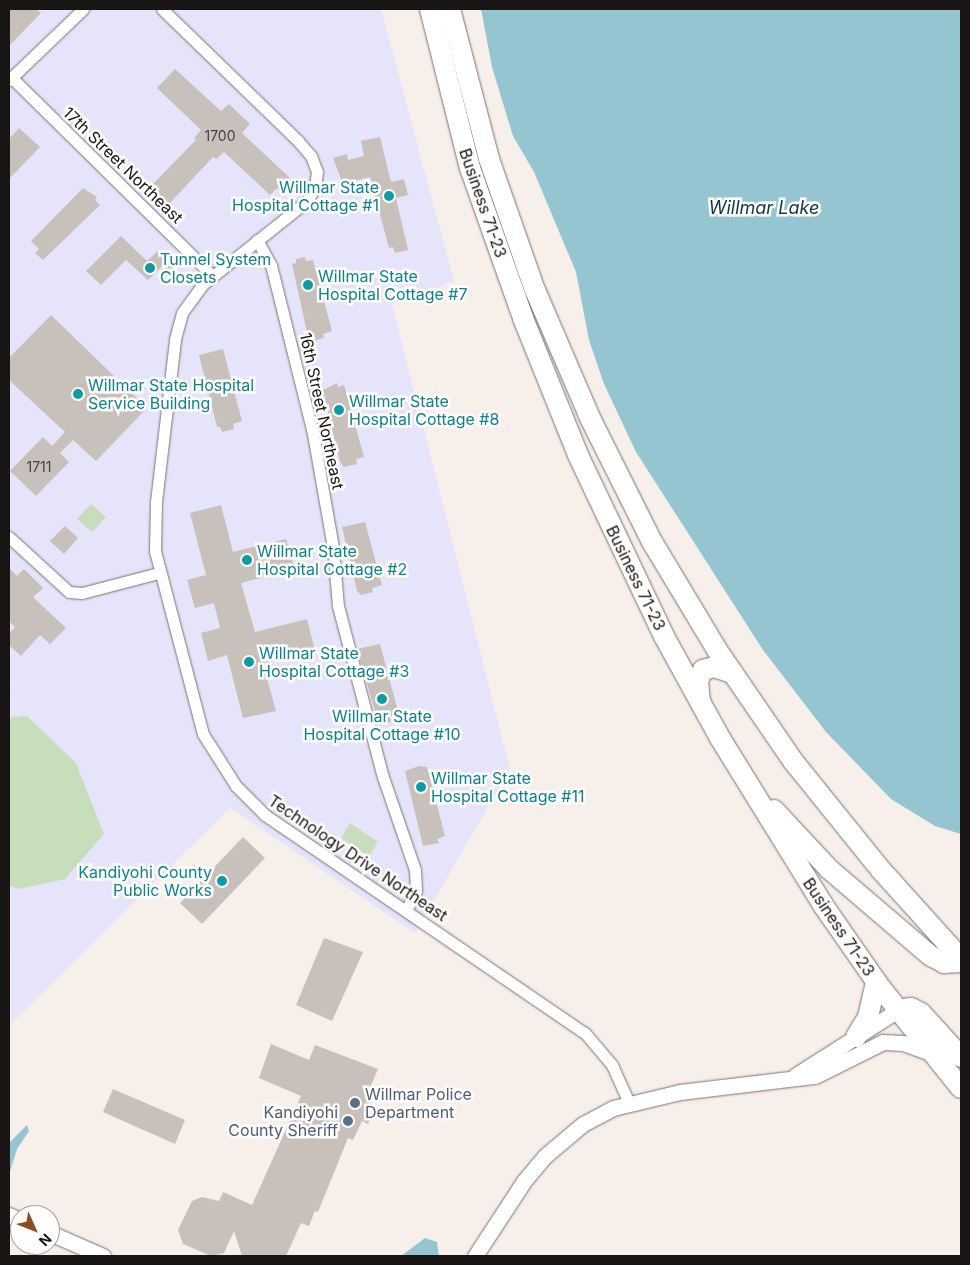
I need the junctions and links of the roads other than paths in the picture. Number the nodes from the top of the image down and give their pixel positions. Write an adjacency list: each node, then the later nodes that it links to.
1 (83, 9): 5 (street)
2 (162, 9): 6 (street, Technology Drive Northeast)
3 (430, 9): 11 (highway, Business 71-23)
4 (450, 9): 10 (highway, Business 71-23)
5 (10, 79): 7 (street, 17th Street Northeast)
6 (257, 240): 7 (street, Technology Drive Northeast); 13 (street, 16th Street Northeast)
7 (212, 275): 9 (street, Technology Drive Northeast)
8 (9, 537): 9 (street)
9 (158, 573): 13 (street, Technology Drive Northeast)
10 (733, 673): 11 (highway); 14 (highway, Business 71-23)
11 (701, 706): 12 (highway, Business 71-23)
12 (720, 738): 14 (highway); 15 (highway, Business 71-23)
13 (406, 911): 22 (street, Technology Drive Northeast)
14 (960, 956)
15 (876, 982): 16 (highway, Business 71-23); 17 (highway)
16 (898, 1010): 17 (street); 18 (highway, Business 71-23); 19 (highway)
17 (856, 1037): 20 (street)
18 (933, 1054): 20 (street); 21 (highway, Business 71-23)
19 (961, 1057)
20 (786, 1081): 22 (street)
21 (961, 1088)
22 (629, 1103): 25 (street)
23 (60, 1237): 24 (street)
24 (103, 1256)
25 (475, 1256)

